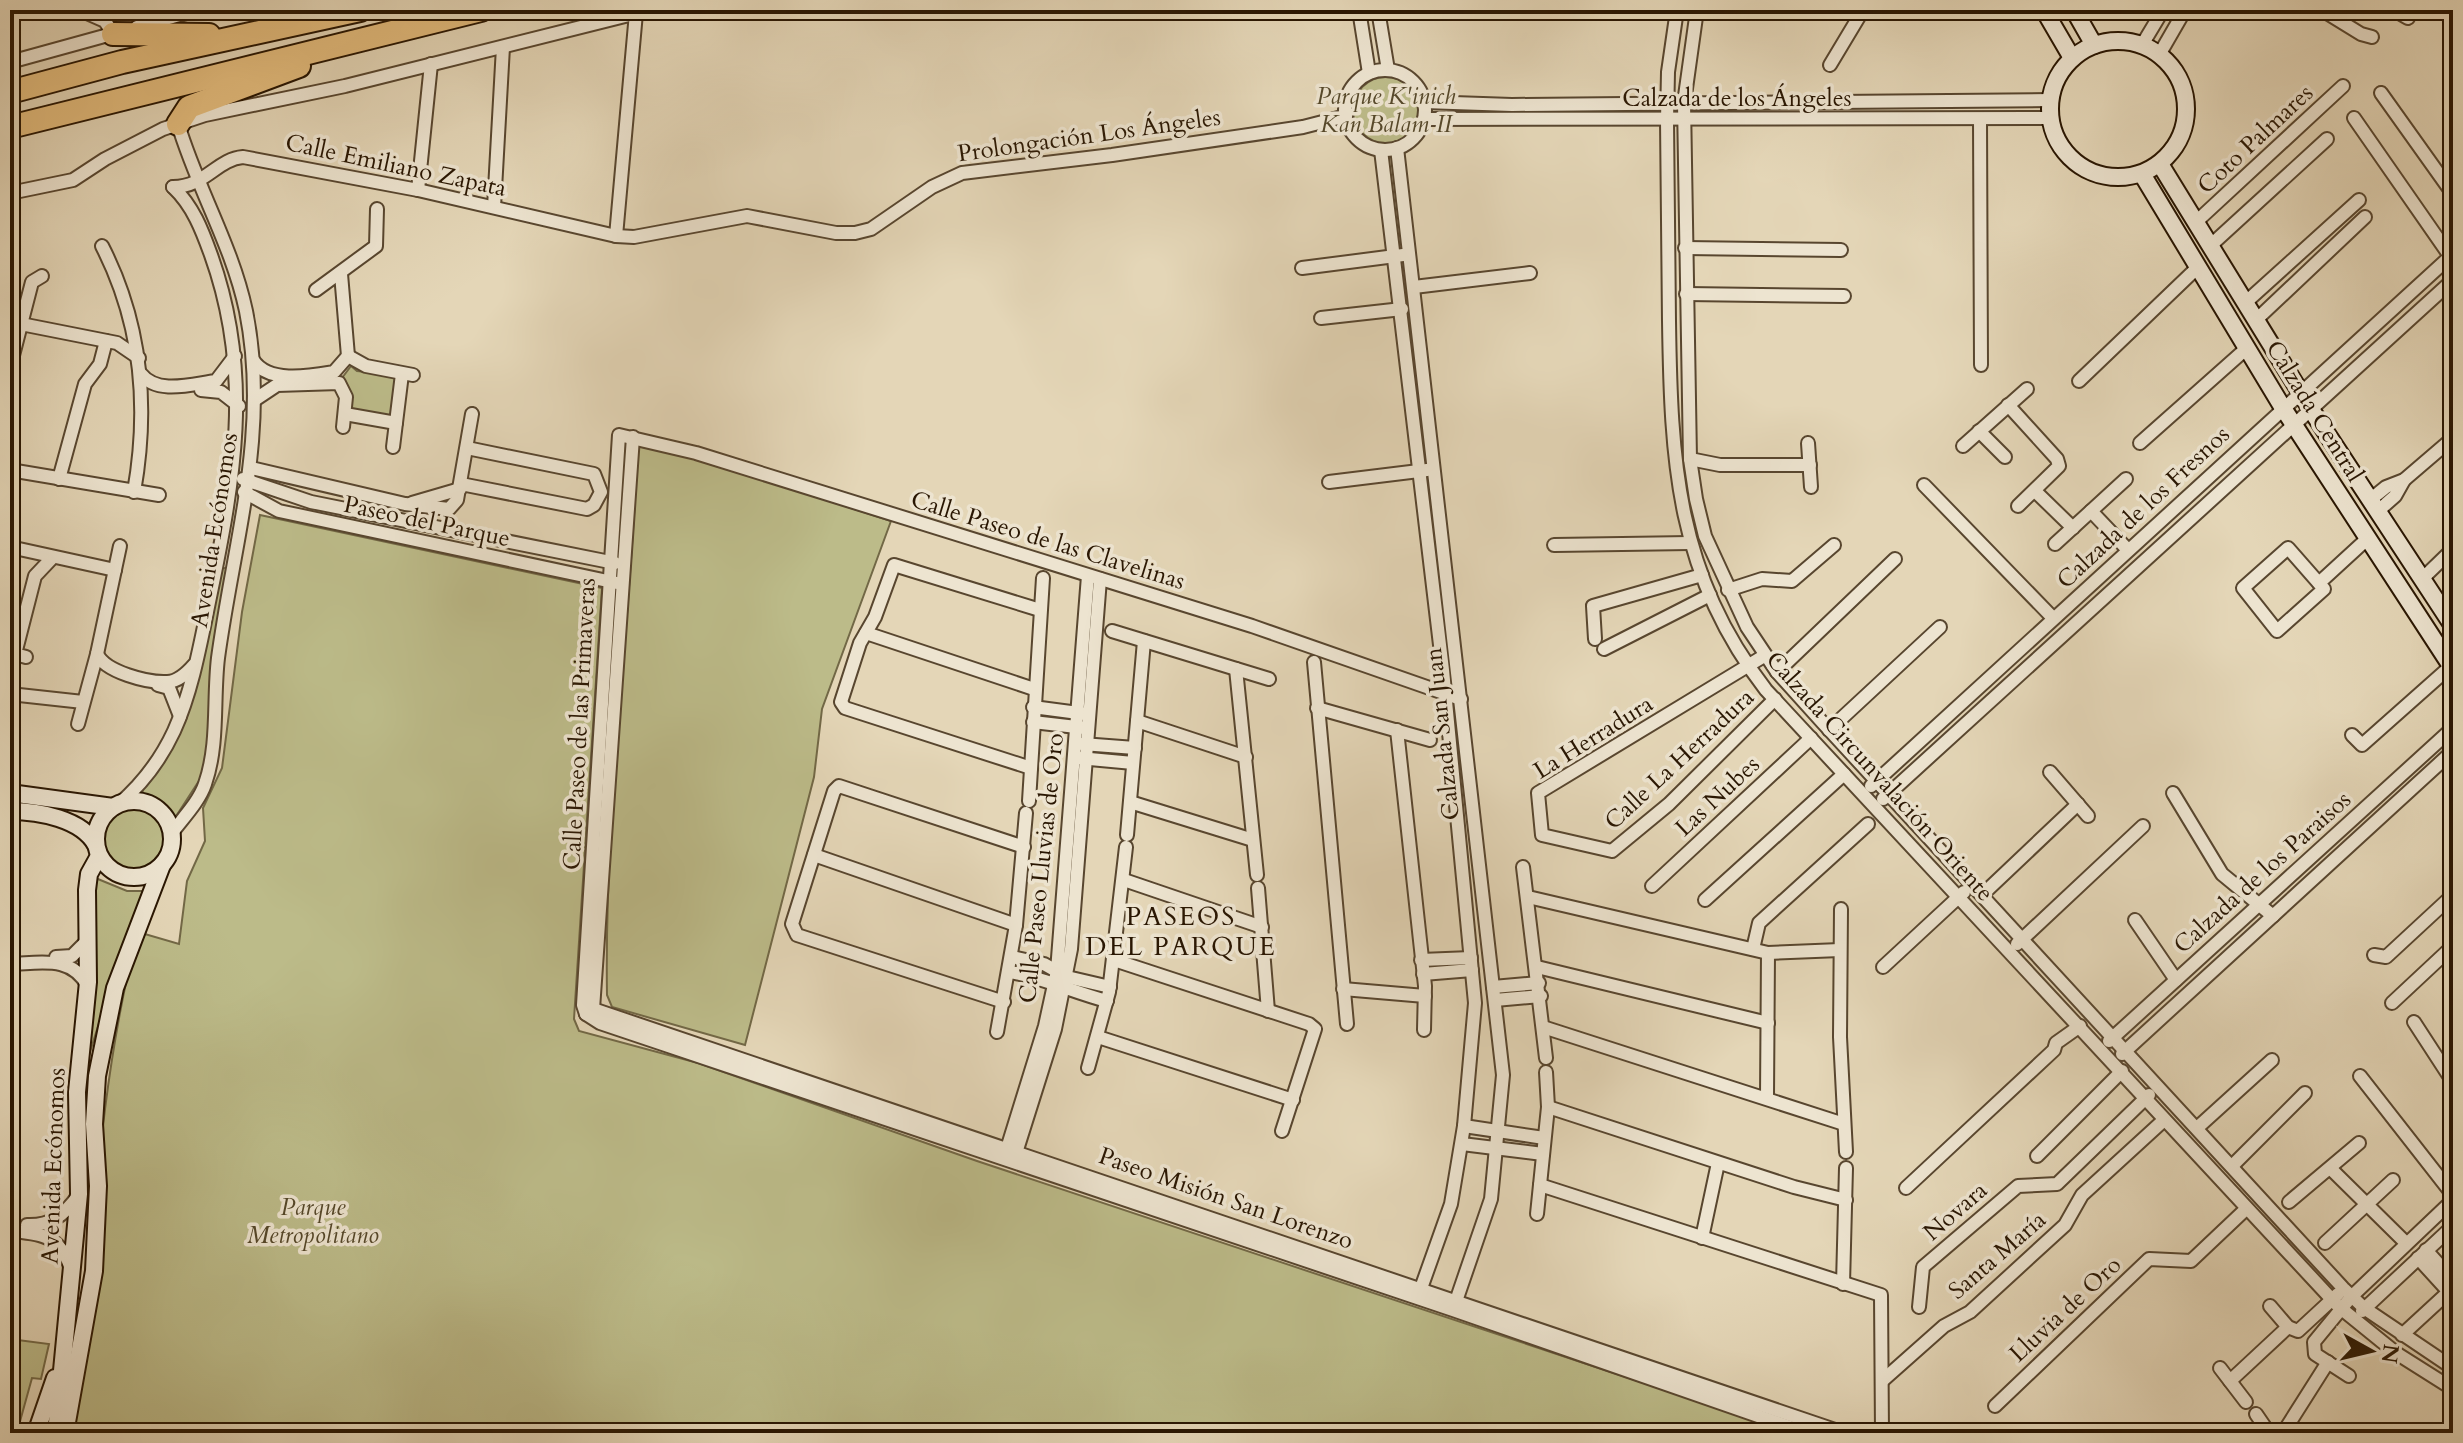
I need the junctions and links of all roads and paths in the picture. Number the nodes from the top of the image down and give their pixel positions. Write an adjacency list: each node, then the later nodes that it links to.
1 (80, 10): 18 (street)
2 (197, 10): 18 (street)
3 (360, 10): 19 (highway)
4 (481, 10): 24 (highway)
5 (1359, 10): 31 (street)
6 (1378, 10): 30 (street)
7 (1677, 10): 37 (street, Calzada Circunvalación Oriente)
8 (1697, 10): 38 (street, Calzada Circunvalación Oriente)
9 (1863, 10): 29 (street)
10 (2044, 10): 26 (street)
11 (2074, 10): 21 (street)
12 (2163, 10): 22 (street)
13 (2185, 10): 25 (street)
14 (2322, 10): 20 (street)
15 (2394, 10): 17 (street)
16 (642, 12): 23 (street); 65 (street)
17 (2408, 18)
18 (113, 34): 19 (highway); 27 (street)
19 (250, 36): 33 (highway)
20 (2372, 37)
21 (2094, 45): 22 (street); 26 (street)
22 (2142, 45): 25 (street)
23 (503, 47): 28 (street); 59 (street)
24 (330, 48): 46 (highway); 47 (highway)
25 (2159, 55): 51 (street)
26 (2072, 58): 35 (street)
27 (10, 62)
28 (431, 64): 46 (street); 55 (street)
29 (1830, 65)
30 (1388, 70): 31 (street); 36 (street)
31 (1369, 73): 39 (street)
32 (2343, 86): 64 (street, Coto Palmares)
33 (10, 92)
34 (2381, 93): 57 (street)
35 (2050, 100): 38 (street, Calzada de los Ángeles); 40 (street)
36 (1424, 102): 37 (street, Calzada de los Ángeles); 42 (street)
37 (1667, 103): 38 (street, Calzada de los Ángeles); 44 (street, Calzada Circunvalación Oriente)
38 (1684, 103): 45 (street, Calzada Circunvalación Oriente)
39 (1346, 116): 50 (street); 65 (street, Prolongación Los Ángeles)
40 (2050, 118): 43 (street, Calzada de los Ángeles); 52 (street)
41 (2354, 118): 71 (street)
42 (1424, 119): 44 (street, Calzada de los Ángeles); 49 (street)
43 (1980, 119): 45 (street, Calzada de los Ángeles); 97 (street)
44 (1667, 120): 45 (street, Calzada de los Ángeles); 102 (street, Calzada Circunvalación Oriente)
45 (1684, 121): 68 (street, Calzada Circunvalación Oriente)
46 (178, 124): 53 (street, Avenida Ecónomos); 56 (street)
47 (10, 127)
48 (2327, 139): 67 (street)
49 (1397, 148): 50 (street); 70 (street, Calzada San Juan)
50 (1381, 150): 72 (street, Calzada San Juan)
51 (2160, 164): 52 (street); 64 (street, Calzada Central)
52 (2142, 174): 73 (street, Calzada Central)
53 (197, 183): 54 (street, Calle Emiliano Zapata); 55 (street, Calle Emiliano Zapata); 60 (street, Avenida Ecónomos)
54 (173, 187): 62 (street, Avenida Ecónomos)
55 (418, 190): 59 (street, Calle Emiliano Zapata)
56 (10, 193)
57 (2453, 194)
58 (2359, 200): 85 (street)
59 (494, 207): 65 (street, Calle Emiliano Zapata)
60 (210, 208): 62 (street); 82 (street, Avenida Ecónomos)
61 (377, 209): 76 (street)
62 (194, 213): 84 (street, Avenida Ecónomos)
63 (2365, 217): 89 (street)
64 (2196, 222): 67 (street, Calzada Central)
65 (616, 236)
66 (102, 246): 88 (street)
67 (2210, 246): 85 (street, Calzada Central)
68 (1685, 248): 69 (street); 81 (street, Calzada Circunvalación Oriente)
69 (1841, 250)
70 (1410, 254): 72 (street); 79 (street, Calzada San Juan)
71 (2452, 255): 105 (street, Calzada de los Fresnos)
72 (1395, 256): 74 (street); 86 (street, Calzada San Juan)
73 (2198, 267): 92 (street, Calzada Central); 101 (street)
74 (1302, 268)
75 (1530, 273): 79 (street)
76 (341, 274): 80 (street); 94 (street)
77 (42, 276): 90 (street)
78 (2453, 280): 110 (street, Calzada de los Fresnos)
79 (1414, 287): 128 (street, Calzada San Juan)
80 (316, 290)
81 (1686, 294): 83 (street); 103 (street, Calzada Circunvalación Oriente)
82 (242, 296): 84 (street); 96 (street, Avenida Ecónomos)
83 (1844, 296)
84 (226, 301): 93 (street, Avenida Ecónomos)
85 (2245, 303): 89 (street, Calzada Central)
86 (1402, 309): 87 (street); 130 (street, Calzada San Juan)
87 (1321, 318)
88 (130, 320): 91 (street); 95 (street)
89 (2256, 320): 105 (street, Calzada Central)
90 (21, 324): 91 (street); 98 (street)
91 (108, 341): 95 (street); 131 (street)
92 (2247, 348): 109 (street, Calzada Central); 121 (street)
93 (235, 356): 99 (street); 108 (street, Avenida Ecónomos)
94 (348, 356): 100 (street); 114 (street)
95 (139, 358): 99 (street)
96 (253, 360): 100 (street); 106 (street, Avenida Ecónomos)
97 (1981, 365)
98 (10, 367)
99 (141, 374): 111 (street)
100 (337, 377): 106 (street); 112 (street)
101 (2079, 381)
102 (1670, 383): 103 (street); 148 (street, Calzada Circunvalación Oriente)
103 (1688, 383): 126 (street, Calzada Circunvalación Oriente)
104 (2027, 389): 107 (street)
105 (2300, 392): 109 (street, Calzada de los Fresnos); 110 (street, Calzada Central)
106 (256, 399): 134 (street, Avenida Ecónomos)
107 (2008, 405): 117 (street); 139 (street)
108 (239, 406): 111 (street); 132 (street, Avenida Ecónomos)
109 (2283, 408): 115 (street, Calzada Central); 156 (street, Calzada de los Fresnos)
110 (2310, 408): 115 (street, Calzada de los Fresnos); 143 (street, Calzada Central)
111 (143, 411): 140 (street)
112 (345, 414): 114 (street); 116 (street)
113 (472, 414): 124 (street)
114 (396, 423): 123 (street)
115 (2293, 423): 147 (street, Calzada Central); 175 (street, Calzada de los Fresnos)
116 (343, 427)
117 (1979, 431): 122 (street); 125 (street)
118 (626, 436): 160 (street, Calle Paseo de las Primaveras); 164 (street, Calle Paseo de las Clavelinas)
119 (2453, 438): 143 (street)
120 (1808, 443): 127 (street)
121 (2140, 443)
122 (1963, 446)
123 (393, 447)
124 (467, 448): 137 (street); 137 (street)
125 (2005, 457)
126 (1691, 465): 127 (street); 170 (street, Calzada Circunvalación Oriente)
127 (1810, 465): 138 (street)
128 (1434, 469): 130 (street); 199 (street, Calzada San Juan)
129 (10, 470): 131 (street)
130 (1420, 472): 135 (street); 198 (street, Calzada San Juan)
131 (59, 479): 140 (street)
132 (232, 479): 134 (street, Paseo del Parque); 186 (street, Avenida Ecónomos)
133 (2126, 479): 144 (street)
134 (250, 481): 137 (street, Paseo del Parque); 145 (street, Paseo del Parque); 149 (street, Paseo del Parque); 237 (street, Avenida Ecónomos)
135 (1329, 482)
136 (1924, 485): 176 (street)
137 (460, 486)
138 (1811, 487)
139 (2035, 491): 142 (street); 146 (street)
140 (134, 492): 141 (street)
141 (159, 495)
142 (2018, 506)
143 (2374, 506): 167 (street, Calzada Central)
144 (2091, 511): 146 (street); 156 (street)
145 (431, 527): 149 (street); 160 (street, Paseo del Parque)
146 (2073, 528): 150 (street)
147 (2367, 539): 169 (street); 188 (street, Calzada Central)
148 (1690, 543): 151 (street); 162 (street, Calzada Circunvalación Oriente)
149 (429, 544): 168 (street, Paseo del Parque)
150 (2055, 544)
151 (1554, 545)
152 (1834, 545): 166 (street)
153 (120, 546): 161 (street)
154 (10, 547): 157 (street)
155 (2453, 549): 167 (street)
156 (2128, 550): 172 (street, Calzada de los Fresnos)
157 (28, 551): 158 (street); 163 (street)
158 (53, 557): 161 (street); 163 (street)
159 (1895, 559): 190 (street)
160 (616, 563): 168 (street, Calle Paseo de las Primaveras)
161 (115, 570): 182 (street)
162 (1702, 575): 171 (street, Calzada Circunvalación Oriente); 171 (street)
163 (35, 576): 184 (street)
164 (1094, 577): 198 (street, Calle Paseo de las Clavelinas); 205 (street, Calle Paseo Lluvias de Oro)
165 (1043, 578): 174 (street)
166 (1762, 579): 170 (street); 173 (street)
167 (2422, 579): 177 (street, Calzada Central)
168 (614, 583): 290 (street, Calle Paseo de las Primaveras)
169 (2319, 583): 169 (street)
170 (1728, 590): 173 (street, Calzada Circunvalación Oriente)
171 (1710, 595): 187 (street, Calzada Circunvalación Oriente)
172 (2071, 602): 175 (street); 176 (street, Calzada de los Fresnos)
173 (1734, 603): 183 (street, Calzada Circunvalación Oriente)
174 (1040, 610): 180 (street); 195 (street)
175 (2083, 616): 196 (street, Calzada de los Fresnos)
176 (2053, 618): 191 (street, Calzada de los Fresnos)
177 (2453, 626)
178 (1940, 627): 211 (street)
179 (1112, 631): 181 (street)
180 (866, 633): 195 (street); 221 (street)
181 (1144, 641): 189 (street); 206 (street)
182 (97, 654): 193 (street); 194 (street)
183 (1764, 656): 187 (street, La Herradura); 190 (street, Calzada Circunvalación Oriente)
184 (26, 657)
185 (1314, 662): 203 (street)
186 (196, 663): 194 (street); 204 (street, Avenida Ecónomos)
187 (1748, 667): 200 (street, Calzada Circunvalación Oriente); 241 (street, La Herradura)
188 (2452, 667): 212 (street)
189 (1236, 669): 192 (street); 218 (street)
190 (1777, 672): 211 (street, Calzada Circunvalación Oriente)
191 (1990, 676): 196 (street); 224 (street, Calzada de los Fresnos)
192 (1269, 679)
193 (89, 680): 194 (street); 201 (street)
194 (169, 685): 204 (street)
195 (1034, 689): 202 (street)
196 (2002, 690): 228 (street, Calzada de los Fresnos)
197 (10, 694): 201 (street)
198 (1445, 695): 199 (street, Calle Paseo de las Clavelinas); 246 (street, Calzada San Juan)
199 (1461, 699): 245 (street, Calzada San Juan)
200 (1775, 699): 213 (street, Calzada Circunvalación Oriente); 241 (street, Calle La Herradura)
201 (83, 702): 208 (street)
202 (1033, 707): 205 (street); 207 (street)
203 (1317, 708): 210 (street); 282 (street)
204 (180, 717): 231 (street, Avenida Ecónomos)
205 (1084, 721): 207 (street); 215 (street, Calle Paseo Lluvias de Oro)
206 (1137, 721): 216 (street); 218 (street)
207 (1033, 722): 221 (street)
208 (78, 724)
209 (2453, 728): 255 (street, Calzada de los Paraisos)
210 (1397, 730): 214 (street); 274 (street)
211 (1829, 730): 224 (street, Calzada Circunvalación Oriente)
212 (2352, 735)
213 (1811, 738): 223 (street, Calzada Circunvalación Oriente); 249 (street, Las Nubes)
214 (1430, 740)
215 (1082, 744): 216 (street); 219 (street, Calle Paseo Lluvias de Oro)
216 (1135, 748): 220 (street)
217 (2453, 751): 257 (street, Calzada de los Paraisos)
218 (1246, 757): 238 (street)
219 (1081, 758): 220 (street); 278 (street, Calle Paseo Lluvias de Oro)
220 (1133, 763): 229 (street)
221 (1031, 768): 239 (street)
222 (2050, 772): 230 (street)
223 (1844, 774): 226 (street, Calzada Circunvalación Oriente); 254 (street)
224 (1876, 781): 226 (street, Calzada de los Fresnos); 228 (street, Calzada Circunvalación Oriente)
225 (10, 793): 231 (street)
226 (1863, 793): 232 (street, Calzada Circunvalación Oriente)
227 (2173, 793): 255 (street)
228 (1888, 794): 232 (street, Calzada de los Fresnos); 248 (street, Calzada Circunvalación Oriente)
229 (1130, 802): 238 (street); 247 (street)
230 (2078, 804): 234 (street); 250 (street)
231 (116, 806): 237 (street); 240 (street)
232 (1875, 806): 253 (street, Calzada Circunvalación Oriente)
233 (10, 811): 240 (street)
234 (2088, 816)
235 (1868, 824): 264 (street)
236 (2143, 826): 262 (street)
237 (171, 834): 243 (street)
238 (1253, 840): 260 (street)
239 (1024, 847): 242 (street); 259 (street)
240 (98, 850): 243 (street); 261 (street, Avenida Ecónomos)
241 (1612, 851)
242 (814, 855): 259 (street); 287 (street)
243 (162, 865): 316 (street, Avenida Ecónomos)
244 (1523, 867): 252 (street)
245 (1479, 870): 246 (street); 284 (street, Calzada San Juan)
246 (1462, 872): 273 (street, Calzada San Juan)
247 (1124, 880): 260 (street); 271 (street)
248 (1971, 884): 250 (street, Calzada Circunvalación Oriente); 253 (street)
249 (1652, 886)
250 (1982, 895): 262 (street, Calzada Circunvalación Oriente)
251 (2453, 895): 268 (street)
252 (1528, 897): 264 (street); 275 (street)
253 (1960, 897): 266 (street, Calzada Circunvalación Oriente); 276 (street)
254 (1705, 900)
255 (2259, 902): 257 (street); 279 (street, Calzada de los Paraisos)
256 (1841, 909): 265 (street)
257 (2273, 916): 303 (street, Calzada de los Paraisos)
258 (2135, 920): 279 (street)
259 (1016, 925): 270 (street)
260 (1262, 927): 289 (street)
261 (89, 939): 269 (street); 280 (street, Avenida Ecónomos)
262 (2022, 939): 266 (street); 301 (street, Calzada Circunvalación Oriente)
263 (2453, 946): 288 (street)
264 (1753, 949): 267 (street)
265 (1840, 950): 267 (street); 318 (street)
266 (2010, 951): 298 (street, Calzada Circunvalación Oriente)
267 (1768, 953): 294 (street)
268 (2374, 955)
269 (10, 957)
270 (1012, 957): 277 (street); 278 (street)
271 (1114, 960): 281 (street); 289 (street)
272 (10, 964): 280 (street)
273 (1472, 964): 274 (street); 291 (street, Calzada San Juan)
274 (1422, 967): 285 (street)
275 (1537, 967): 283 (street); 294 (street)
276 (1883, 967)
277 (1010, 972): 278 (street); 287 (street)
278 (1061, 980): 281 (street); 286 (street); 329 (street, Calle Paseo Lluvias de Oro)
279 (2176, 980): 301 (street, Calzada de los Paraisos)
280 (88, 986): 315 (street, Avenida Ecónomos)
281 (1110, 987): 286 (street)
282 (1343, 989): 285 (street); 295 (street)
283 (1540, 989): 284 (street); 296 (street)
284 (1494, 994): 292 (street, Calzada San Juan)
285 (1425, 996): 297 (street)
286 (1107, 1001): 300 (street)
287 (1004, 1002): 299 (street)
288 (2392, 1003)
289 (1268, 1011): 313 (street)
290 (590, 1012): 329 (street, Paseo Misión San Lorenzo)
291 (1475, 1022): 292 (street); 319 (street, Calzada San Juan)
292 (1497, 1022): 322 (street, Calzada San Juan)
293 (2414, 1022): 308 (street)
294 (1768, 1023): 311 (street)
295 (1347, 1024)
296 (1543, 1027): 311 (street); 314 (street)
297 (1424, 1030)
298 (2076, 1031): 302 (street, Calzada Circunvalación Oriente); 338 (street)
299 (997, 1032)
300 (1098, 1037): 306 (street); 313 (street)
301 (2113, 1037): 302 (street, Calzada de los Paraisos); 303 (street, Calzada Circunvalación Oriente)
302 (2100, 1048): 305 (street, Calzada Circunvalación Oriente)
303 (2126, 1051): 305 (street, Calzada de los Paraisos); 309 (street, Calzada Circunvalación Oriente)
304 (2272, 1060): 320 (street)
305 (2118, 1067): 312 (street, Calzada Circunvalación Oriente); 330 (street, Calzada de los Paraisos)
306 (1088, 1068)
307 (2360, 1076): 340 (street)
308 (2453, 1082)
309 (2158, 1086): 312 (street, Novara); 320 (street, Calzada Circunvalación Oriente)
310 (2305, 1093): 331 (street)
311 (1767, 1097): 318 (street)
312 (2146, 1098): 317 (street, Calzada Circunvalación Oriente); 365 (street, Novara)
313 (1293, 1100): 321 (street)
314 (1548, 1107): 323 (street); 332 (street)
315 (76, 1115): 316 (street); 339 (street, Avenida Ecónomos)
316 (95, 1115): 371 (street, Avenida Ecónomos)
317 (2164, 1120): 333 (street, Calzada Circunvalación Oriente); 376 (street, Santa María)
318 (1844, 1124): 327 (street)
319 (1464, 1126): 322 (street); 325 (street, Calzada San Juan)
320 (2197, 1128): 331 (street, Calzada Circunvalación Oriente)
321 (1282, 1131)
322 (1499, 1131): 323 (street); 326 (street, Calzada San Juan)
323 (1544, 1138): 328 (street)
324 (2359, 1143): 335 (street)
325 (1462, 1144): 326 (street); 361 (street, Calzada San Juan)
326 (1498, 1148): 328 (street); 362 (street, Calzada San Juan)
327 (1846, 1152)
328 (1543, 1154): 337 (street)
329 (1010, 1155): 361 (street, Paseo Misión San Lorenzo)
330 (2037, 1156)
331 (2227, 1160): 333 (street); 355 (street, Calzada Circunvalación Oriente)
332 (1718, 1163): 341 (street); 351 (street)
333 (2209, 1167): 344 (street, Calzada Circunvalación Oriente)
334 (1846, 1168): 341 (street)
335 (2331, 1169): 342 (street); 343 (street)
336 (2393, 1180): 343 (street)
337 (1540, 1185): 345 (street); 351 (street)
338 (1906, 1188)
339 (79, 1194): 347 (street); 357 (street, Avenida Ecónomos)
340 (2453, 1197): 346 (street)
341 (1846, 1200): 358 (street)
342 (2289, 1202)
343 (2365, 1206): 352 (street); 353 (street)
344 (2246, 1209): 356 (street, Calzada Circunvalación Oriente); 380 (street, Lluvia de Oro)
345 (1537, 1214)
346 (2428, 1222): 350 (street); 353 (street)
347 (10, 1224)
348 (2453, 1226): 350 (street)
349 (10, 1231): 357 (street)
350 (2441, 1237): 354 (street)
351 (1702, 1238): 358 (street)
352 (2325, 1243)
353 (2403, 1246): 360 (street)
354 (2422, 1254): 359 (street); 366 (street)
355 (2317, 1261): 356 (street); 360 (street, Calzada Circunvalación Oriente)
356 (2306, 1272): 363 (street, Calzada Circunvalación Oriente)
357 (74, 1280): 371 (street, Avenida Ecónomos)
358 (1843, 1284): 376 (street)
359 (2450, 1290): 367 (street); 370 (street)
360 (2347, 1292): 363 (street); 366 (street, Calzada Circunvalación Oriente)
361 (1420, 1293): 362 (street, Paseo Misión San Lorenzo)
362 (1455, 1304): 385 (street, Paseo Misión San Lorenzo); 386 (street, Paseo Misión San Lorenzo)
363 (2337, 1304): 368 (street, Calzada Circunvalación Oriente); 369 (street); 372 (street)
364 (2270, 1306): 369 (street)
365 (1919, 1307)
366 (2364, 1308): 368 (street); 370 (street, Calzada Circunvalación Oriente)
367 (2453, 1308)
368 (2354, 1320): 378 (street, Calzada Circunvalación Oriente)
369 (2288, 1327): 377 (street)
370 (2402, 1335): 374 (street, Calzada Circunvalación Oriente)
371 (72, 1341): 382 (street); 383 (street, Avenida Ecónomos); 384 (street, Avenida Ecónomos)
372 (2328, 1362): 375 (street); 389 (street)
373 (2220, 1368): 377 (street)
374 (2453, 1368)
375 (2349, 1376)
376 (1882, 1381): 387 (street)
377 (2230, 1381): 379 (street)
378 (2453, 1389)
379 (2246, 1402)
380 (1995, 1406)
381 (2256, 1414): 388 (street)
382 (36, 1433)
383 (56, 1433)
384 (66, 1433)
385 (1807, 1433)
386 (1844, 1433)
387 (1882, 1433)
388 (2269, 1433)
389 (2283, 1433)

